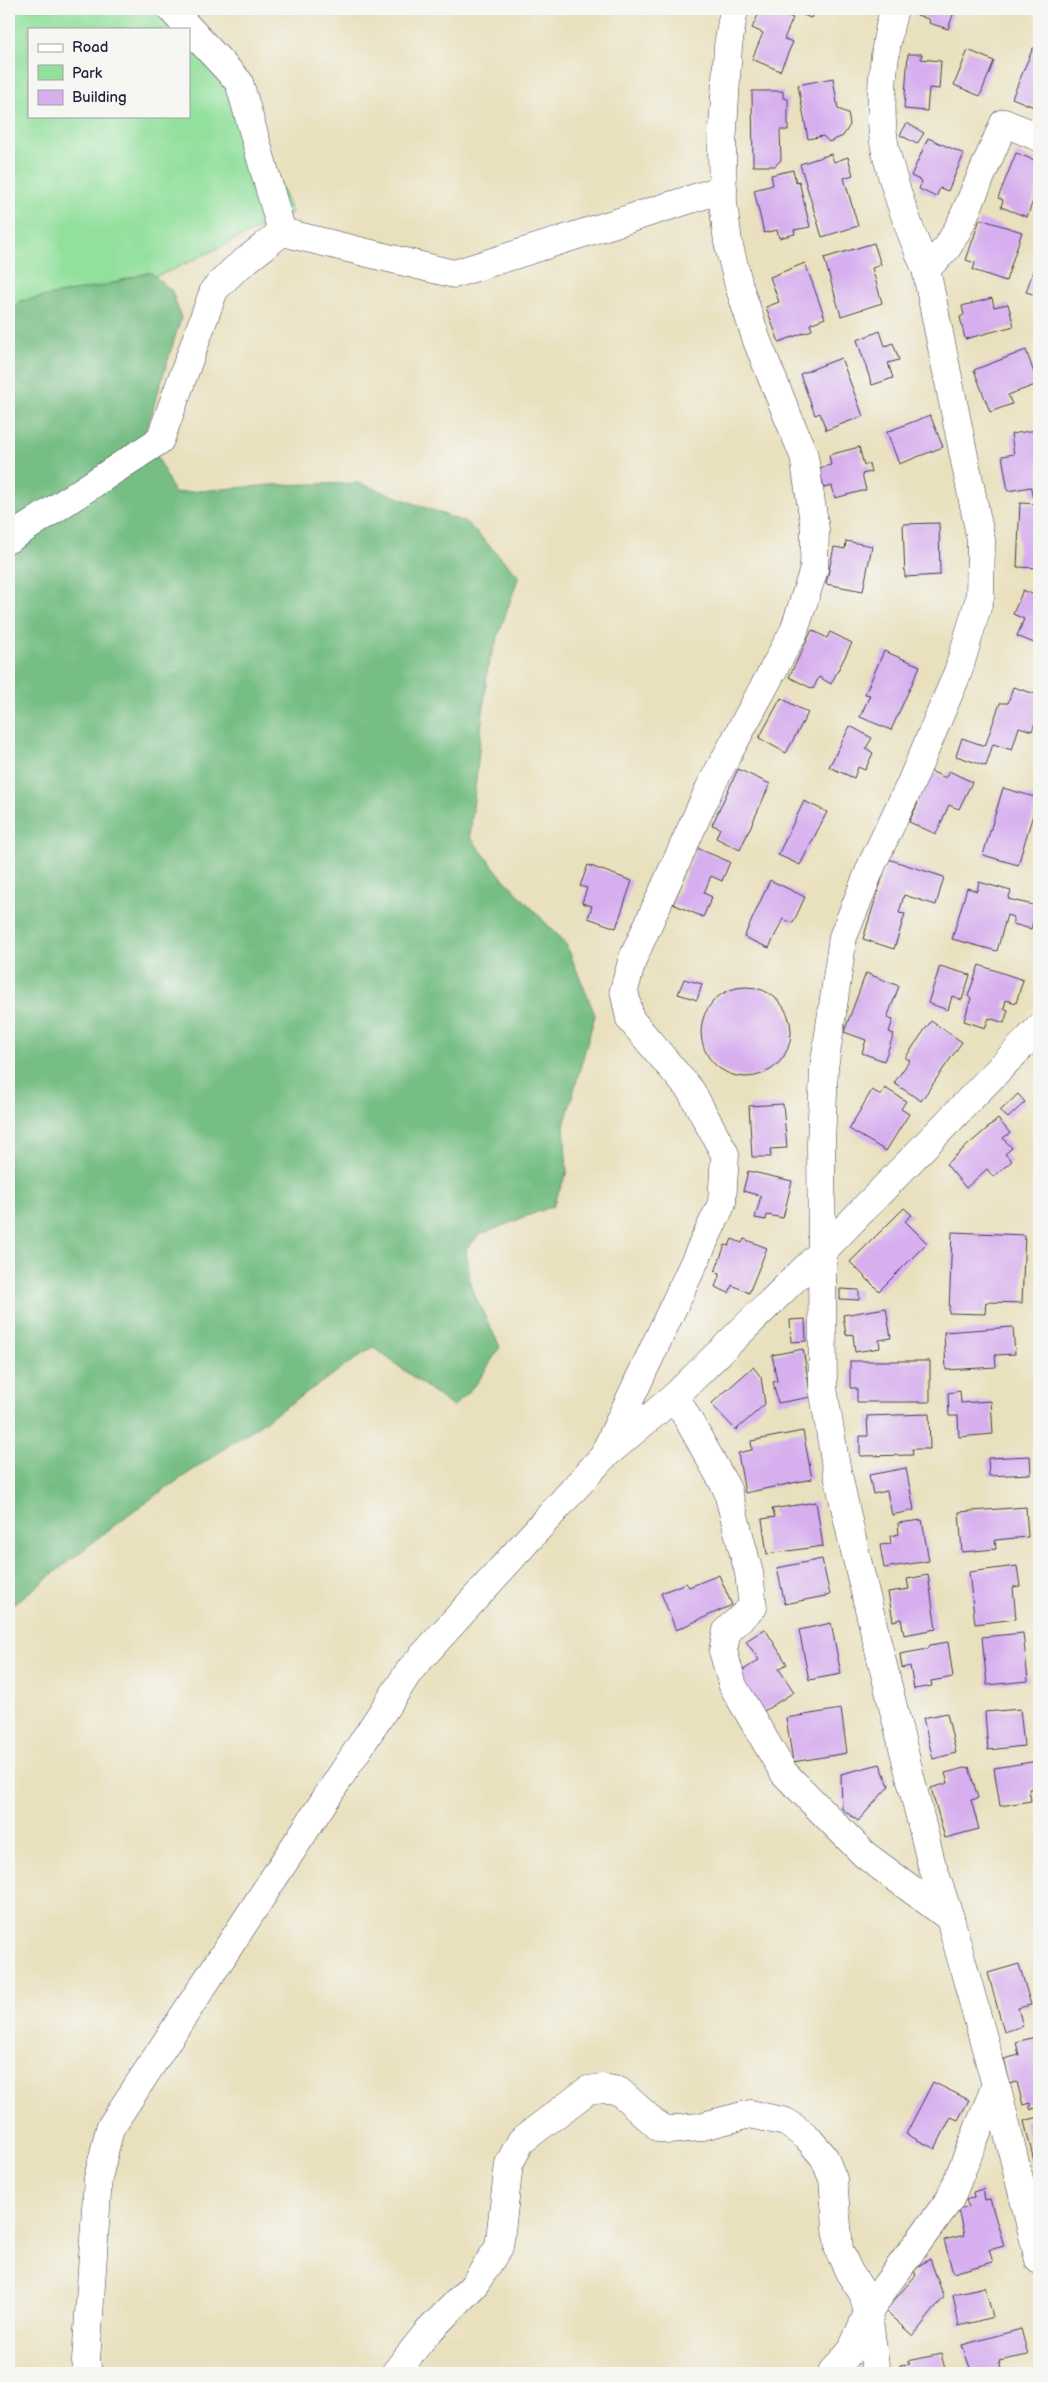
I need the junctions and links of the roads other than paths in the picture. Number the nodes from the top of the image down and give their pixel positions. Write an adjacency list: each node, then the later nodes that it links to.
1 (171, 9): 4 (street)
2 (734, 9): 7 (street)
3 (894, 9): 9 (street)
4 (189, 28)
5 (190, 29): 8 (street)
6 (1039, 137): 9 (street)
7 (723, 188): 8 (street); 14 (street)
8 (282, 232): 10 (street)
9 (926, 270): 12 (street)
10 (9, 539)
11 (1039, 1028): 12 (street)
12 (822, 1252): 13 (street); 15 (street)
13 (675, 1396): 14 (street); 15 (street)
14 (602, 1458): 19 (street)
15 (950, 1918): 16 (street)
16 (996, 2085): 17 (street); 18 (street)
17 (1039, 2260)
18 (868, 2313): 20 (street); 21 (street); 22 (street)
19 (88, 2373)
20 (395, 2373)
21 (832, 2373)
22 (876, 2373)

